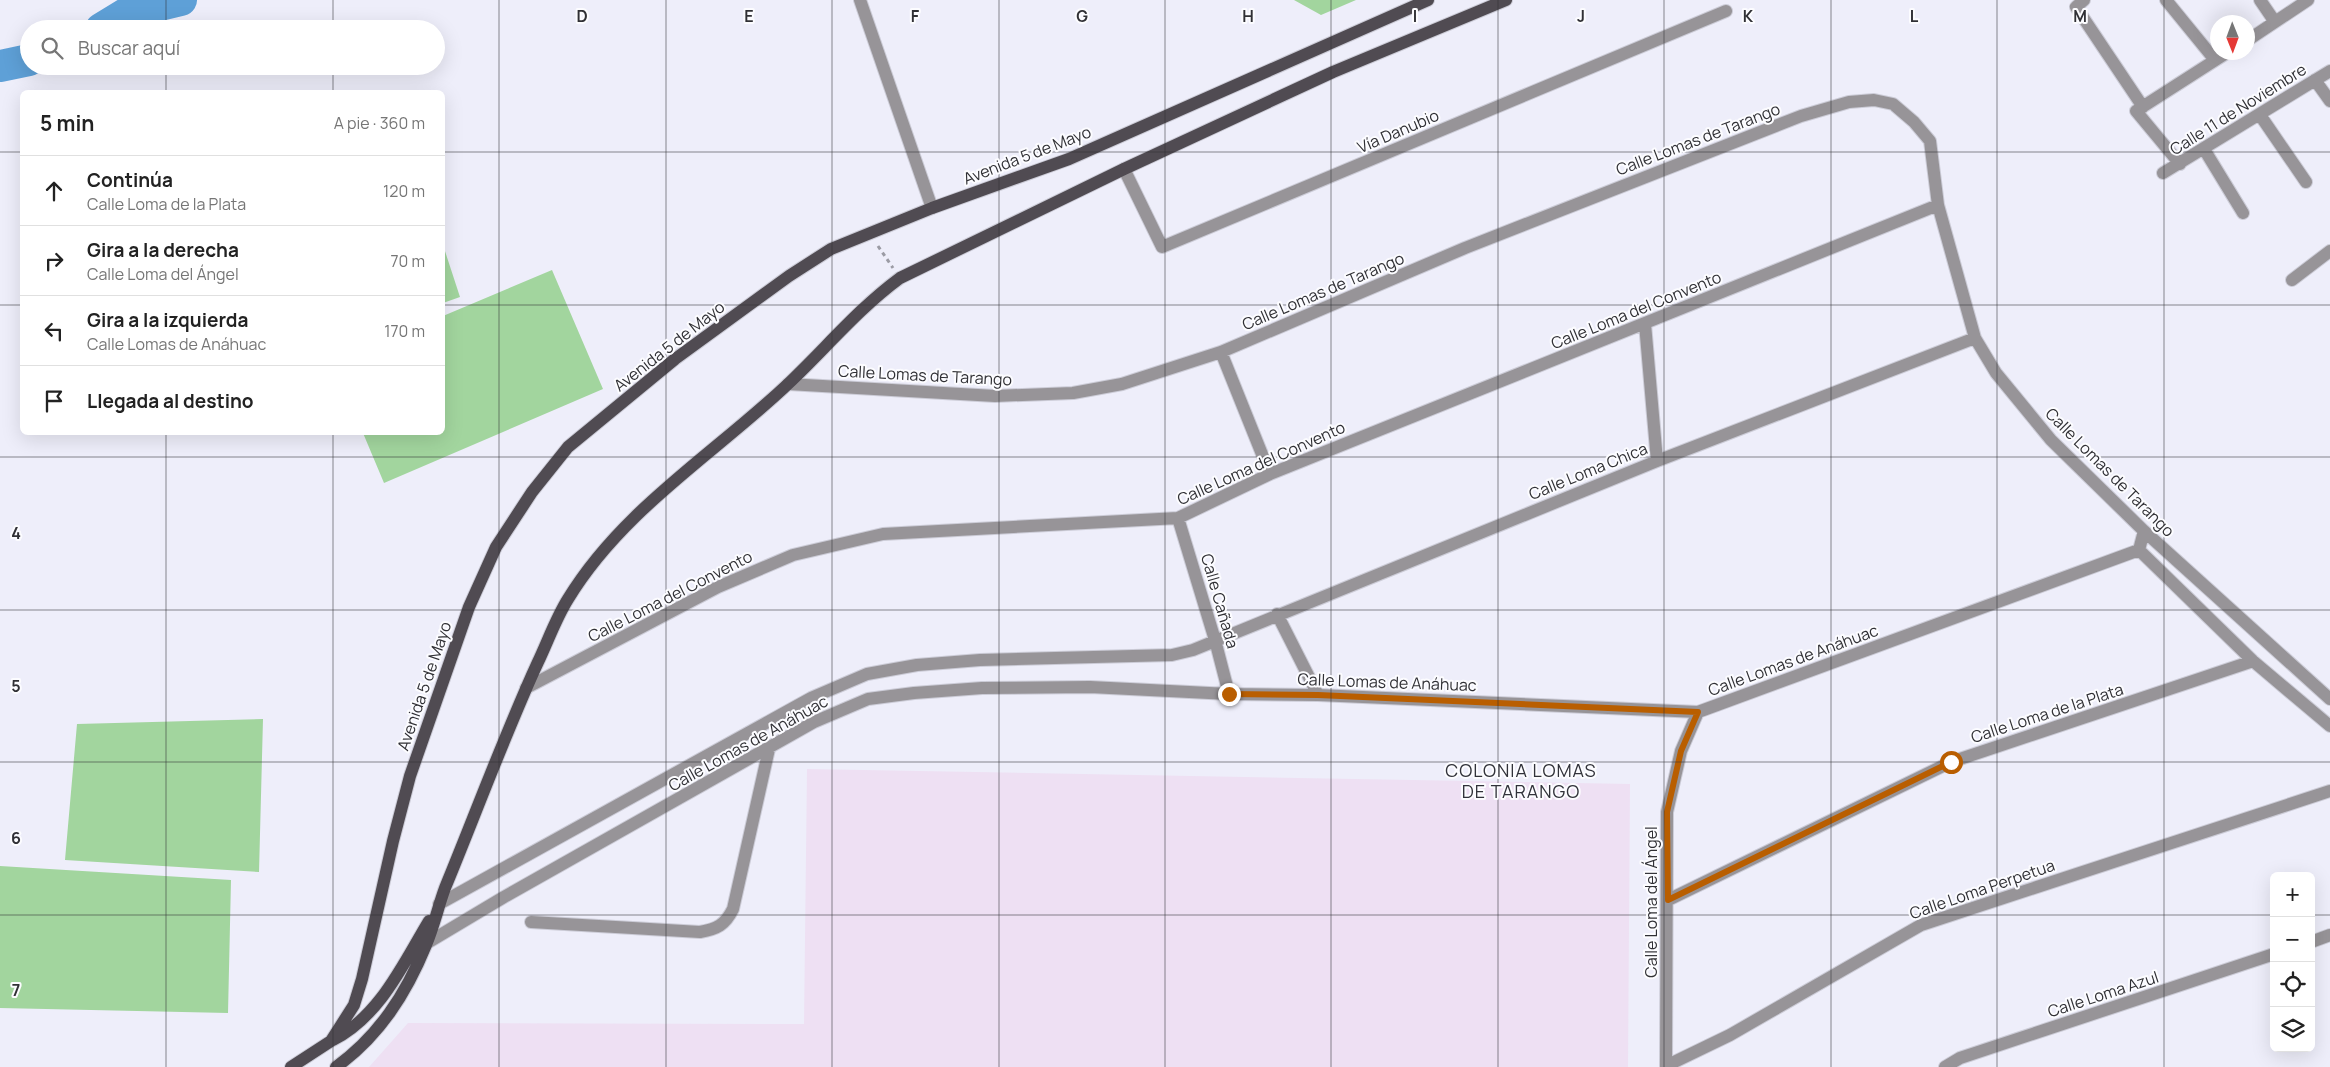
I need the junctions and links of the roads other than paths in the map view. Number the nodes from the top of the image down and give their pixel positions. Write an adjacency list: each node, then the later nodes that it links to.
1 (860, 0): 24 (street)
2 (1428, 0): 24 (main road, Avenida 5 de Mayo)
3 (1506, 0): 20 (main road)
4 (2166, 0): 11 (street)
5 (2260, 0): 9 (street)
6 (2308, 0): 9 (street)
7 (2080, 4): 16 (street)
8 (1726, 11): 20 (street, Vía Danubio)
9 (2275, 22): 10 (street)
10 (2255, 35)
11 (2210, 54)
12 (2215, 60): 16 (street)
13 (2330, 71): 14 (street, Calle 11 de Noviembre)
14 (2315, 80): 15 (street); 17 (street, Calle 11 de Noviembre)
15 (2330, 101)
16 (2140, 109): 19 (street)
17 (2260, 115): 18 (street, Calle 11 de Noviembre); 22 (street)
18 (2204, 149): 19 (street, Calle 11 de Noviembre); 25 (street)
19 (2180, 164): 21 (street, Calle 11 de Noviembre)
20 (1124, 168): 31 (main road)
21 (2163, 173)
22 (2306, 182)
23 (1938, 204): 28 (street, Calle Loma del Convento); 29 (street, Calle Lomas de Tarango); 30 (street, Calle Lomas de Tarango)
24 (932, 208): 55 (main road, Avenida 5 de Mayo)
25 (2243, 213)
26 (2330, 251): 27 (street)
27 (2292, 280)
28 (1645, 324): 32 (street); 33 (street, Calle Loma del Convento)
29 (1975, 338): 32 (street, Calle Loma Chica); 35 (street, Calle Lomas de Tarango)
30 (1221, 352): 31 (street, Calle Lomas de Tarango); 33 (street)
31 (788, 384): 40 (main road)
32 (1657, 461): 37 (street, Calle Loma Chica)
33 (1270, 474): 34 (street, Calle Loma del Convento)
34 (1178, 518): 38 (street, Calle Cañada); 40 (street, Calle Loma del Convento)
35 (2144, 531): 36 (street); 43 (street, Calle Lomas de Tarango)
36 (2139, 550): 39 (street); 44 (street, Calle Lomas de Anáhuac)
37 (1277, 614): 38 (street, Calle Loma Chica); 42 (street)
38 (1215, 640): 41 (street, Calle Cañada); 49 (street, Calle Lomas de Anáhuac)
39 (2253, 661): 45 (street); 48 (street, Calle Loma de la Plata)
40 (526, 688): 49 (main road)
41 (1229, 694): 42 (street, Calle Lomas de Anáhuac); 46 (street, Calle Lomas de Anáhuac)
42 (1318, 695): 44 (street, Calle Lomas de Anáhuac)
43 (2330, 699)
44 (1698, 712): 48 (street, Calle Loma del Ángel)
45 (2330, 726)
46 (769, 748): 50 (street); 53 (street, Calle Lomas de Anáhuac)
47 (2330, 791): 58 (street, Calle Loma Perpetua)
48 (1668, 900): 58 (street, Calle Loma del Ángel)
49 (439, 904): 53 (main road); 55 (main road)
50 (531, 922)
51 (2330, 936): 52 (street)
52 (2315, 941)
53 (427, 943): 57 (main road)
54 (2270, 955): 59 (street, Calle Loma Azul)
55 (331, 1041): 56 (main road, Avenida 5 de Mayo)
56 (291, 1067)
57 (336, 1067)
58 (1666, 1067)
59 (1945, 1067)

